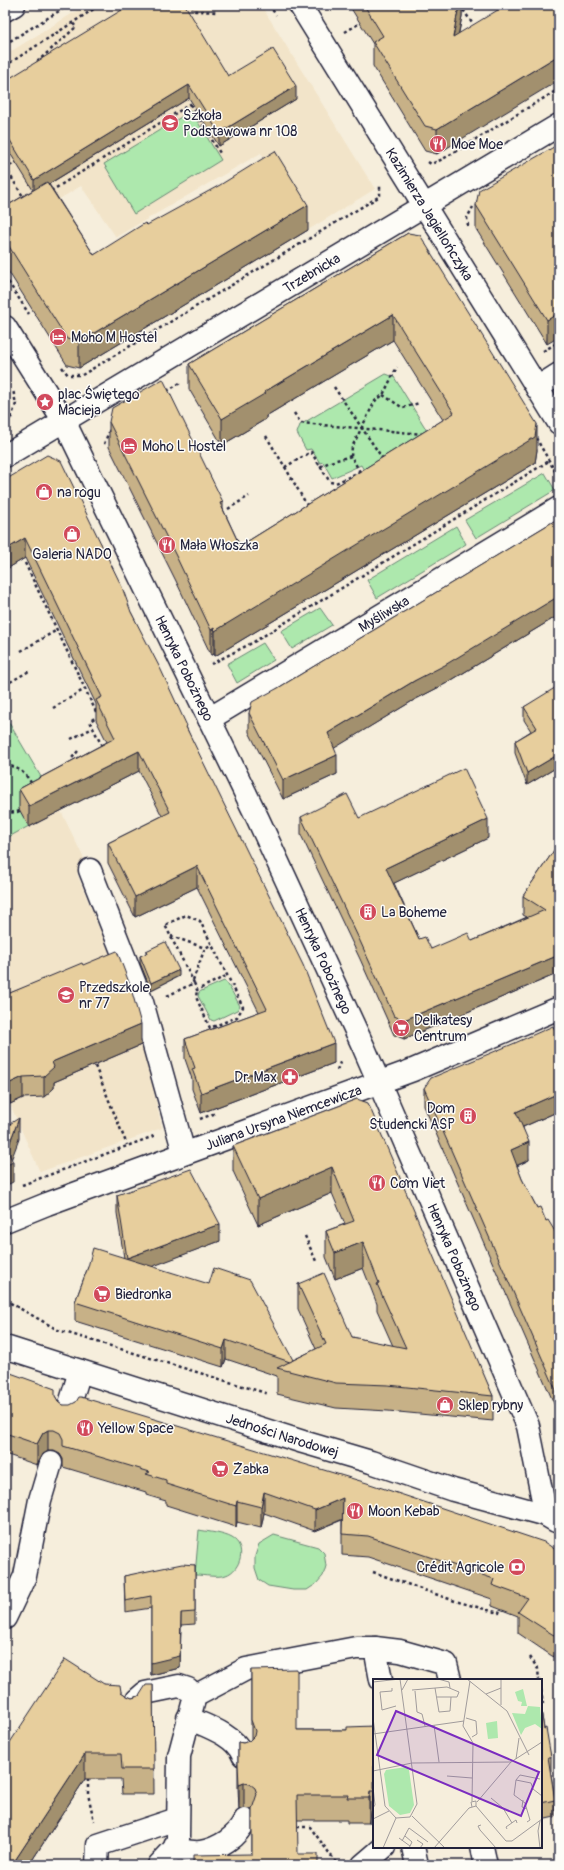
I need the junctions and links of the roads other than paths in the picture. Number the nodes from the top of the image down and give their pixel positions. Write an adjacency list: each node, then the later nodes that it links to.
1 (14, 5): 3 (street)
2 (300, 5): 5 (street, Kazimierza Jagiellończyka)
3 (5, 10)
4 (559, 125): 5 (street, Trzebnicka)
5 (424, 205): 8 (street, Kazimierza Jagiellończyka); 9 (street, Trzebnicka)
6 (5, 327): 9 (street)
7 (559, 374): 8 (street)
8 (538, 388): 10 (street, Kazimierza Jagiellończyka)
9 (64, 421): 11 (street); 13 (street, Henryka Pobożnego)
10 (559, 423)
11 (5, 456)
12 (559, 508): 13 (street, Myśliwska)
13 (209, 719): 16 (street, Henryka Pobożnego)
14 (90, 870): 17 (street)
15 (559, 1008): 16 (street, Juliana Ursyna Niemcewicza)
16 (379, 1083): 17 (street, Juliana Ursyna Niemcewicza); 23 (street, Henryka Pobożnego)
17 (184, 1154): 18 (street, Juliana Ursyna Niemcewicza)
18 (5, 1221)
19 (5, 1347): 20 (street, Jedności Narodowej)
20 (80, 1371): 21 (street); 23 (street, Jedności Narodowej)
21 (67, 1414)
22 (51, 1463): 24 (street)
23 (552, 1519)
24 (5, 1618)
25 (374, 1648): 26 (street); 27 (street); 28 (street)
26 (381, 1679)
27 (450, 1679)
28 (195, 1696): 29 (street); 30 (street)
29 (132, 1710)
30 (188, 1718): 31 (street); 32 (street)
31 (243, 1755)
32 (178, 1819): 37 (street); 38 (street)
33 (245, 1820): 37 (street)
34 (383, 1848): 40 (street)
35 (413, 1848): 41 (street)
36 (482, 1848): 42 (street)
37 (174, 1849): 39 (street)
38 (98, 1855)
39 (160, 1865)
40 (363, 1865)
41 (417, 1865)
42 (486, 1865)

